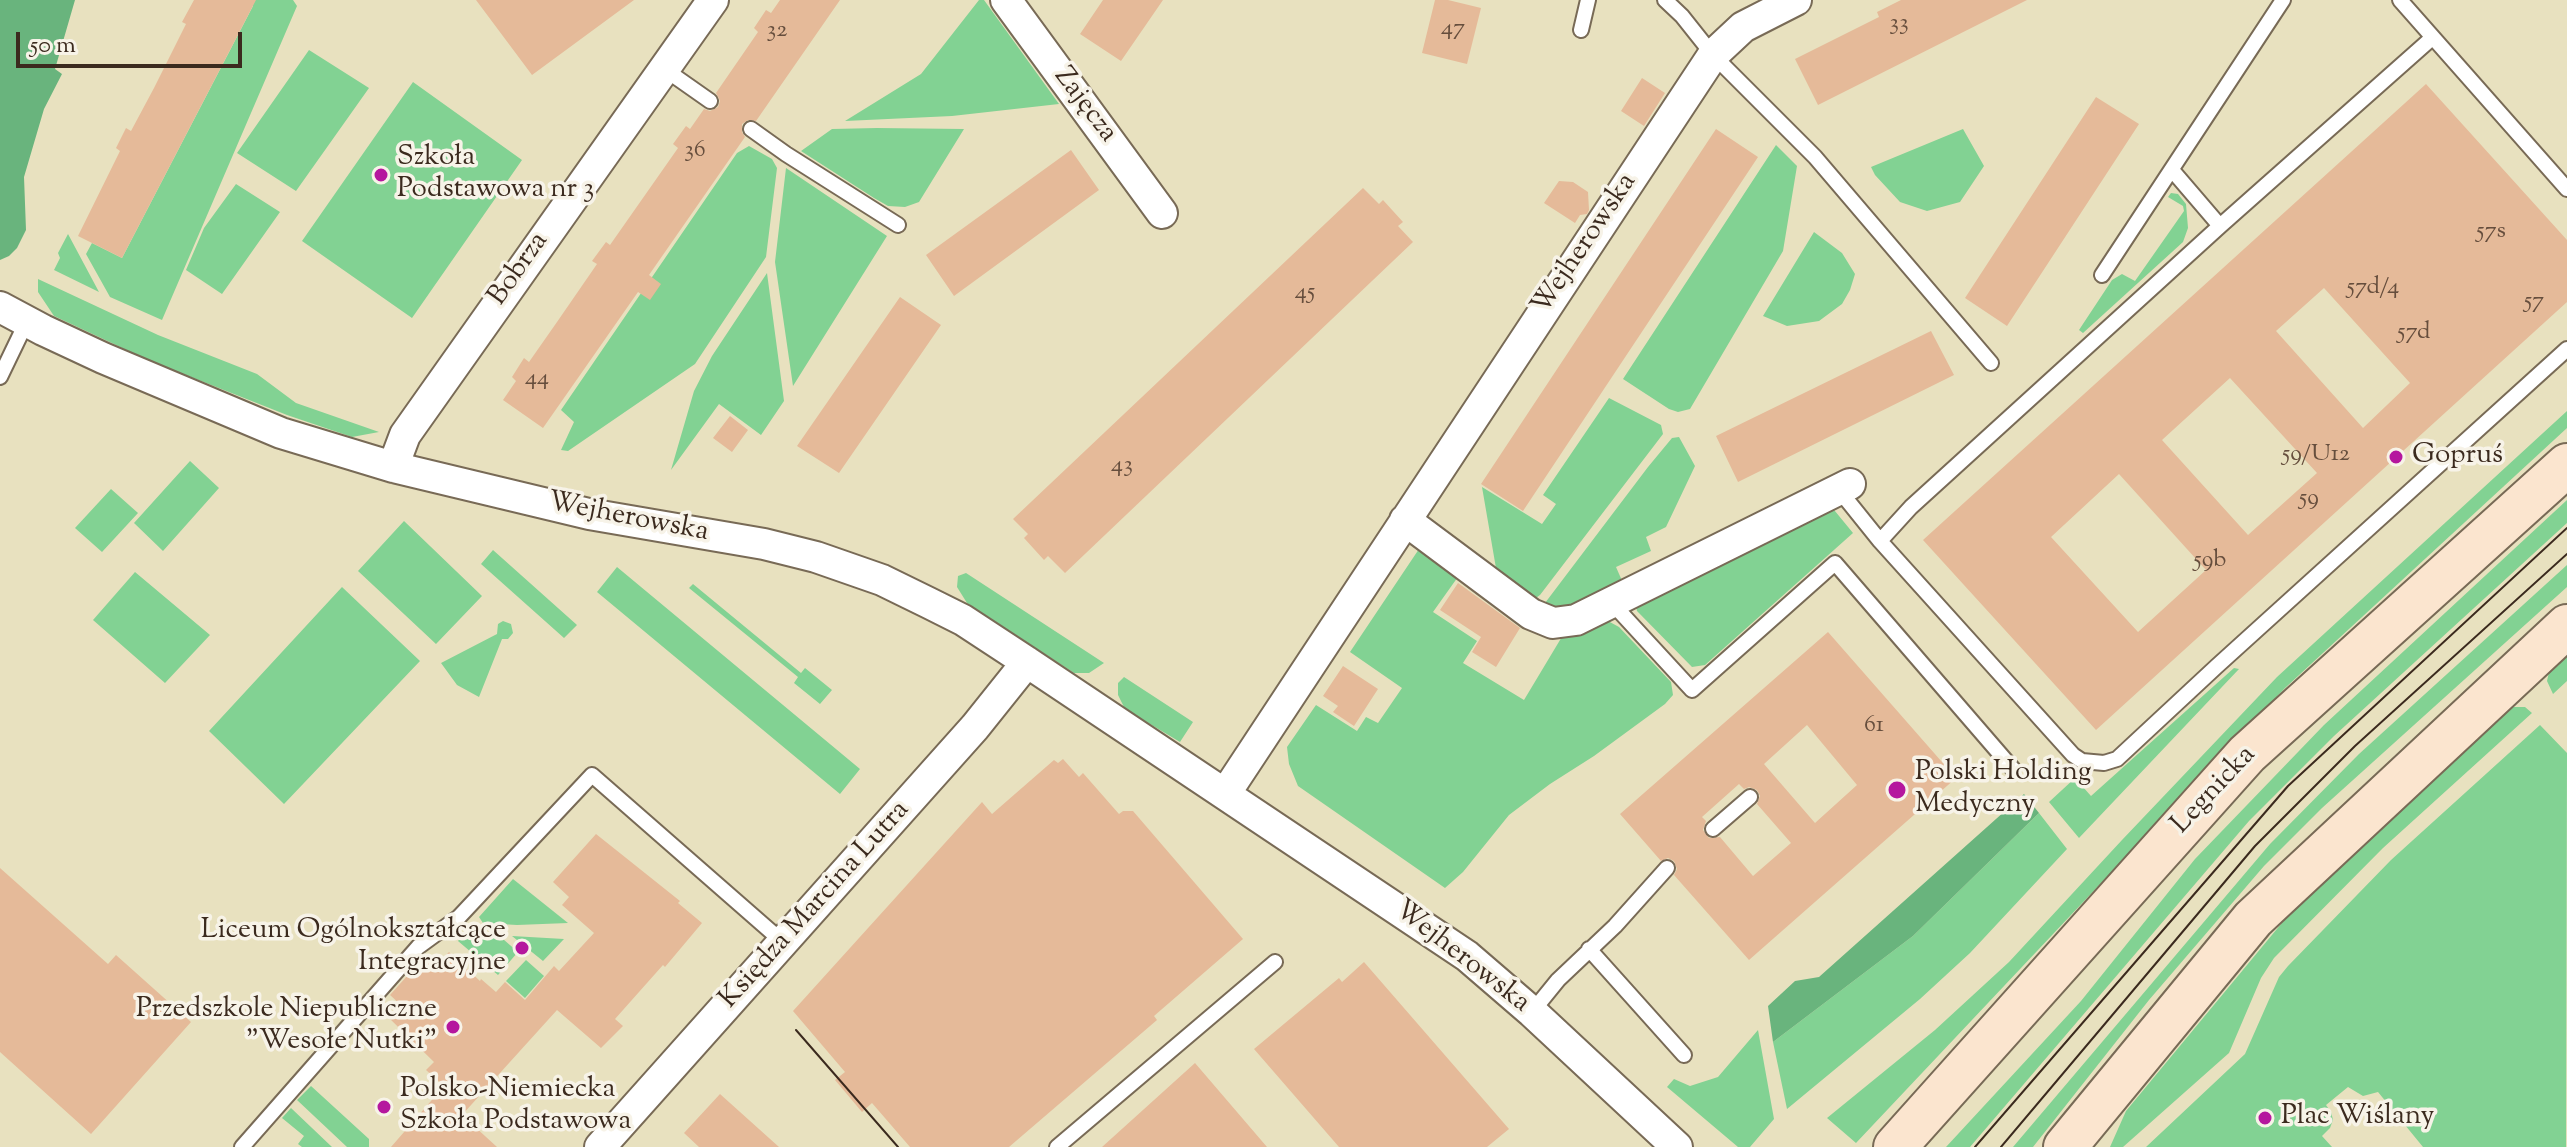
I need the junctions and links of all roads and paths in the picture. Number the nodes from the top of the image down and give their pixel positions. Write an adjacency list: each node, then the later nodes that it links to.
1 (713, 0): 11 (street, Bobrza)
2 (1006, 0): 16 (street, Zajęcza)
3 (1588, 0): 8 (lane)
4 (1665, 0): 10 (lane)
5 (1796, 0): 10 (street, Wejherowska)
6 (2283, 0): 14 (lane)
7 (2400, 0): 9 (lane)
8 (1581, 30)
9 (2432, 38): 15 (lane); 18 (lane)
10 (1713, 55): 23 (lane); 28 (street, Wejherowska)
11 (663, 68): 12 (lane); 26 (street, Bobrza)
12 (710, 101)
13 (751, 129): 17 (lane)
14 (2172, 170): 18 (lane); 19 (lane)
15 (2567, 189)
16 (1162, 213)
17 (898, 225)
18 (2220, 226): 29 (lane)
19 (2102, 275)
20 (0, 307): 21 (street, Wejherowska)
21 (27, 321): 24 (lane); 26 (street, Wejherowska)
22 (2567, 349): 29 (lane)
23 (1991, 363)
24 (0, 377)
25 (2567, 465): 47 (main road, Legnicka)
26 (393, 467): 32 (street, Wejherowska)
27 (1844, 487): 29 (lane); 30 (street)
28 (1405, 520): 30 (street); 34 (street, Wejherowska)
29 (1880, 541)
30 (1610, 601): 33 (lane)
31 (2567, 626): 48 (main road)
32 (1027, 662): 34 (street, Wejherowska); 38 (street, Księdza Marcina Lutra)
33 (2013, 769)
34 (1225, 794): 41 (street, Wejherowska)
35 (1750, 797): 36 (lane)
36 (1713, 829)
37 (1667, 868): 39 (lane)
38 (784, 943): 43 (lane); 44 (street, Księdza Marcina Lutra)
39 (1589, 949): 41 (lane); 42 (lane)
40 (1275, 962): 45 (lane)
41 (1532, 1012): 46 (street, Wejherowska)
42 (1684, 1055)
43 (242, 1147)
44 (600, 1147)
45 (1057, 1147)
46 (1677, 1147)
47 (1895, 1147)
48 (2065, 1147)

